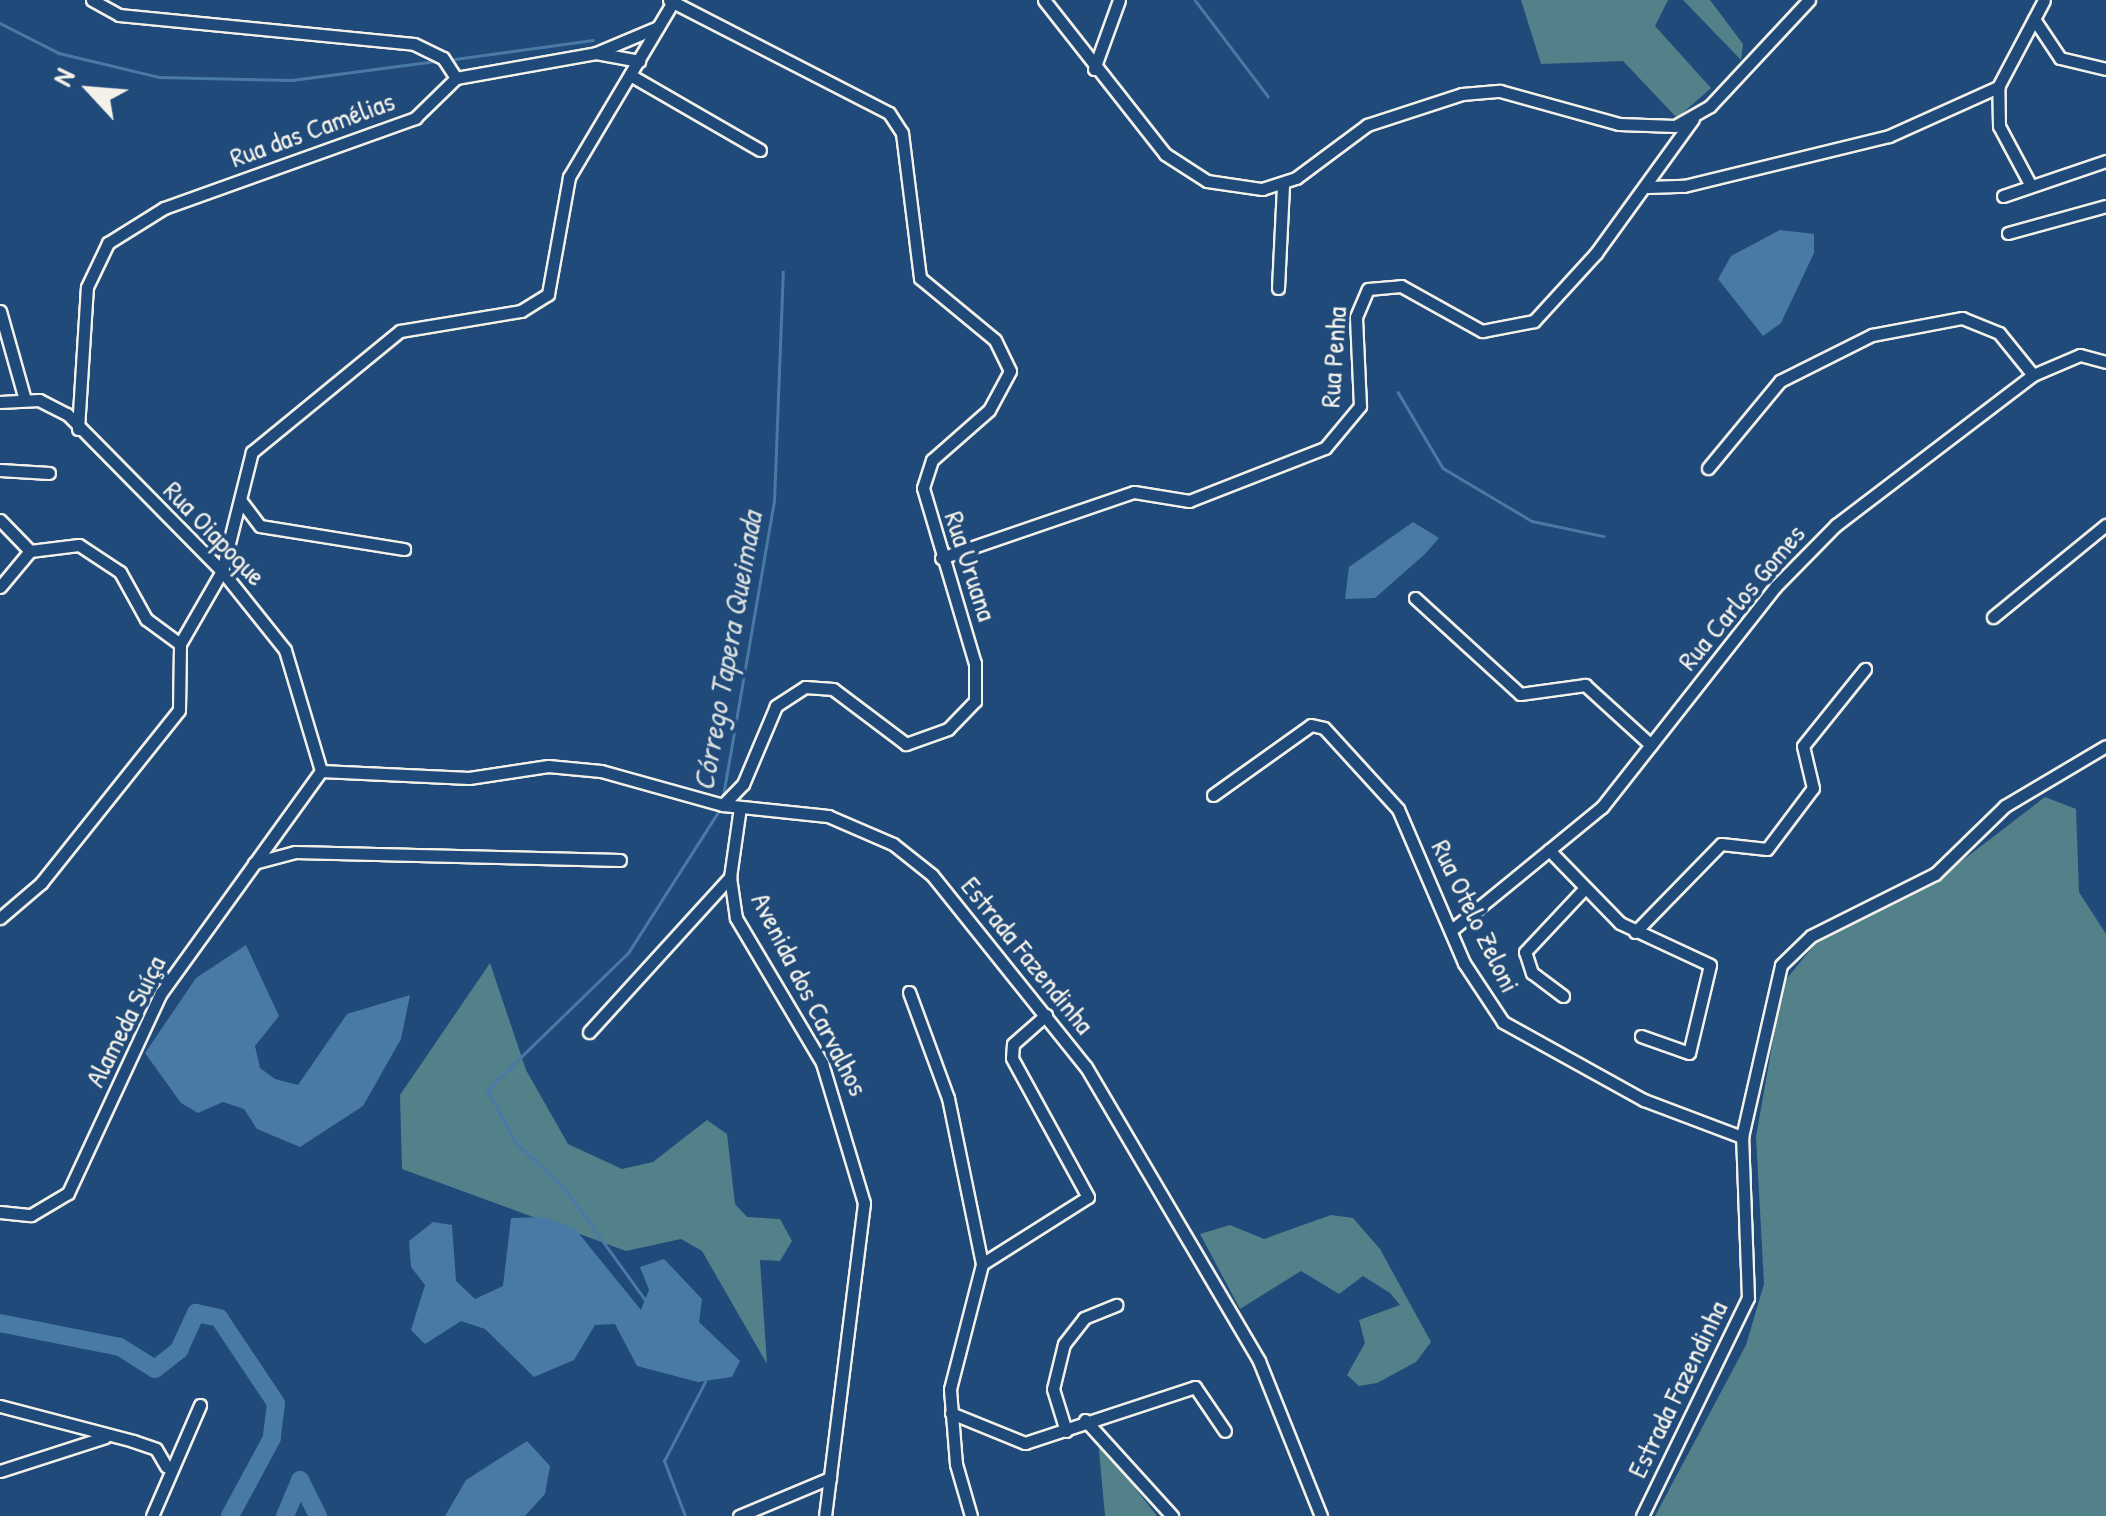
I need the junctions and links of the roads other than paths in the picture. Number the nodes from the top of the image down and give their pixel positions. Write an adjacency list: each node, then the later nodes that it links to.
1 (92, 0): 14 (street)
2 (1044, 0): 12 (street)
3 (1119, 0): 12 (street)
4 (1810, 0): 16 (street, Rua Penha)
5 (2044, 0): 7 (street)
6 (672, 1): 8 (street); 40 (street, Rua Uruana)
7 (2034, 19): 11 (street); 15 (street)
8 (658, 27): 9 (street); 10 (street)
9 (596, 53): 10 (street); 14 (street)
10 (638, 61): 13 (street)
11 (2106, 68)
12 (1094, 69): 19 (street)
13 (630, 75): 17 (street); 35 (street)
14 (456, 78): 31 (street, Rua das Camélias)
15 (1998, 87): 20 (street); 21 (street)
16 (1692, 120): 19 (street); 20 (street, Rua Penha)
17 (760, 150)
18 (2106, 161): 21 (street)
19 (1283, 186): 25 (street)
20 (1648, 186): 40 (street, Rua Penha)
21 (2032, 186): 22 (street)
22 (2003, 196)
23 (2106, 206): 24 (street)
24 (2008, 234)
25 (1278, 288)
26 (0, 311): 29 (street)
27 (2106, 362): 28 (street, Rua Carlos Gomes)
28 (2033, 375): 32 (street); 47 (street, Rua Carlos Gomes)
29 (26, 400): 30 (street, Rua Oiapoque); 31 (street, Rua Oiapoque)
30 (0, 402)
31 (78, 429): 41 (street, Rua Oiapoque)
32 (1708, 468)
33 (0, 470): 34 (street)
34 (49, 473)
35 (240, 492): 38 (street); 41 (street)
36 (0, 520): 39 (street)
37 (2106, 526): 44 (street)
38 (404, 550)
39 (30, 552): 42 (street); 45 (street)
40 (941, 558): 51 (street, Rua Uruana)
41 (222, 571): 45 (street); 49 (street, Rua Oiapoque)
42 (0, 587)
43 (1415, 598): 47 (street)
44 (1992, 617)
45 (180, 644): 58 (street)
46 (1865, 669): 60 (street)
47 (1651, 745): 53 (street, Rua Carlos Gomes)
48 (2106, 746): 66 (street, Estrada Fazendinha)
49 (321, 771): 51 (street); 55 (street, Alameda Suíça)
50 (1213, 794): 59 (street, Rua Otelo Zeloni)
51 (719, 804): 52 (street)
52 (740, 807): 56 (street, Avenida dos Carvalhos); 63 (street, Estrada Fazendinha)
53 (1549, 850): 57 (street); 59 (street, Rua Carlos Gomes)
54 (620, 860): 55 (street)
55 (254, 862): 67 (street, Alameda Suíça)
56 (730, 877): 64 (street); 79 (street, Avenida dos Carvalhos)
57 (1585, 888): 60 (street); 62 (street)
58 (0, 918)
59 (1454, 928): 66 (street, Rua Otelo Zeloni)
60 (1634, 932): 65 (street)
61 (909, 992): 68 (street)
62 (1562, 996)
63 (1046, 1016): 68 (street); 85 (street, Estrada Fazendinha)
64 (590, 1032)
65 (1641, 1036)
66 (1742, 1137): 86 (street, Estrada Fazendinha)
67 (0, 1212)
68 (982, 1264): 72 (street)
69 (1116, 1305): 74 (street)
70 (200, 1405): 77 (street)
71 (0, 1406): 76 (street)
72 (951, 1413): 74 (street); 83 (street)
73 (1085, 1420): 74 (street); 75 (street); 84 (street)
74 (1066, 1431)
75 (1225, 1431)
76 (108, 1436): 77 (street); 78 (street)
77 (166, 1466): 80 (street)
78 (0, 1471)
79 (830, 1478): 81 (street); 82 (street, Avenida dos Carvalhos)
80 (152, 1516)
81 (739, 1516)
82 (825, 1516)
83 (972, 1516)
84 (1172, 1516)
85 (1320, 1516)
86 (1642, 1516)

